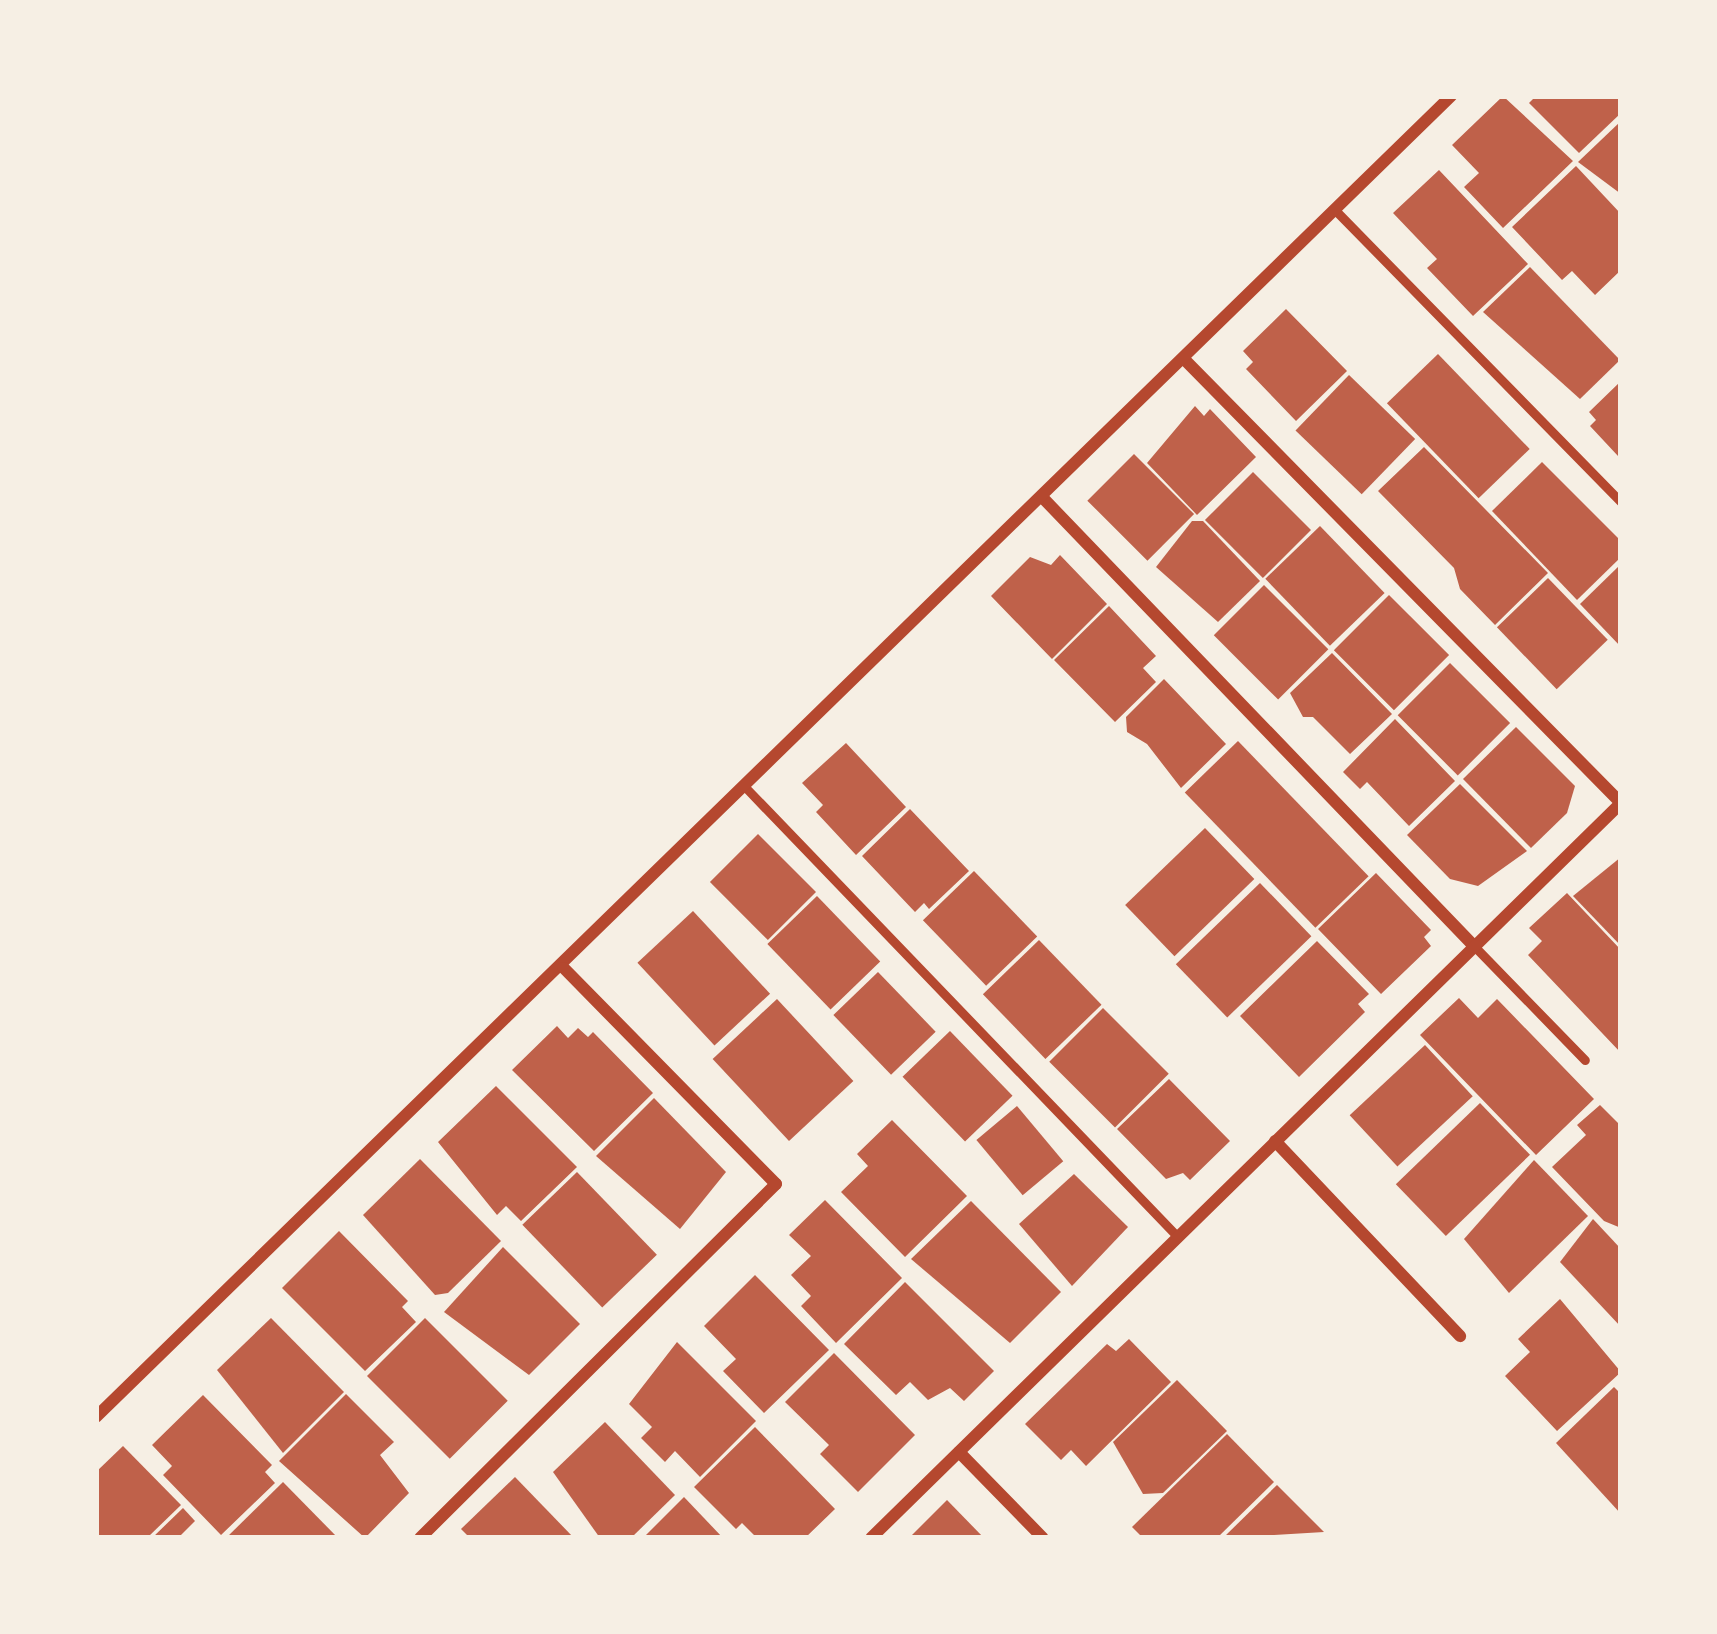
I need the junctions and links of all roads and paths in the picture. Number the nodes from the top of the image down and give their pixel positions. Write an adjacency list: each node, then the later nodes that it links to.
1 (1451, 96): 2 (street)
2 (1337, 212): 3 (street); 5 (lane)
3 (1184, 359): 4 (street); 7 (street)
4 (1042, 497): 6 (street); 8 (street)
5 (1621, 502)
6 (747, 789): 9 (street); 12 (lane)
7 (1621, 803): 8 (street)
8 (1474, 946): 10 (lane); 11 (street)
9 (564, 968): 14 (street); 16 (street)
10 (1585, 1060)
11 (1275, 1141): 12 (street); 13 (street)
12 (1178, 1237): 15 (street)
13 (1460, 1336)
14 (96, 1418)
15 (959, 1452): 17 (street); 18 (street)
16 (420, 1538)
17 (871, 1538)
18 (1043, 1538)

